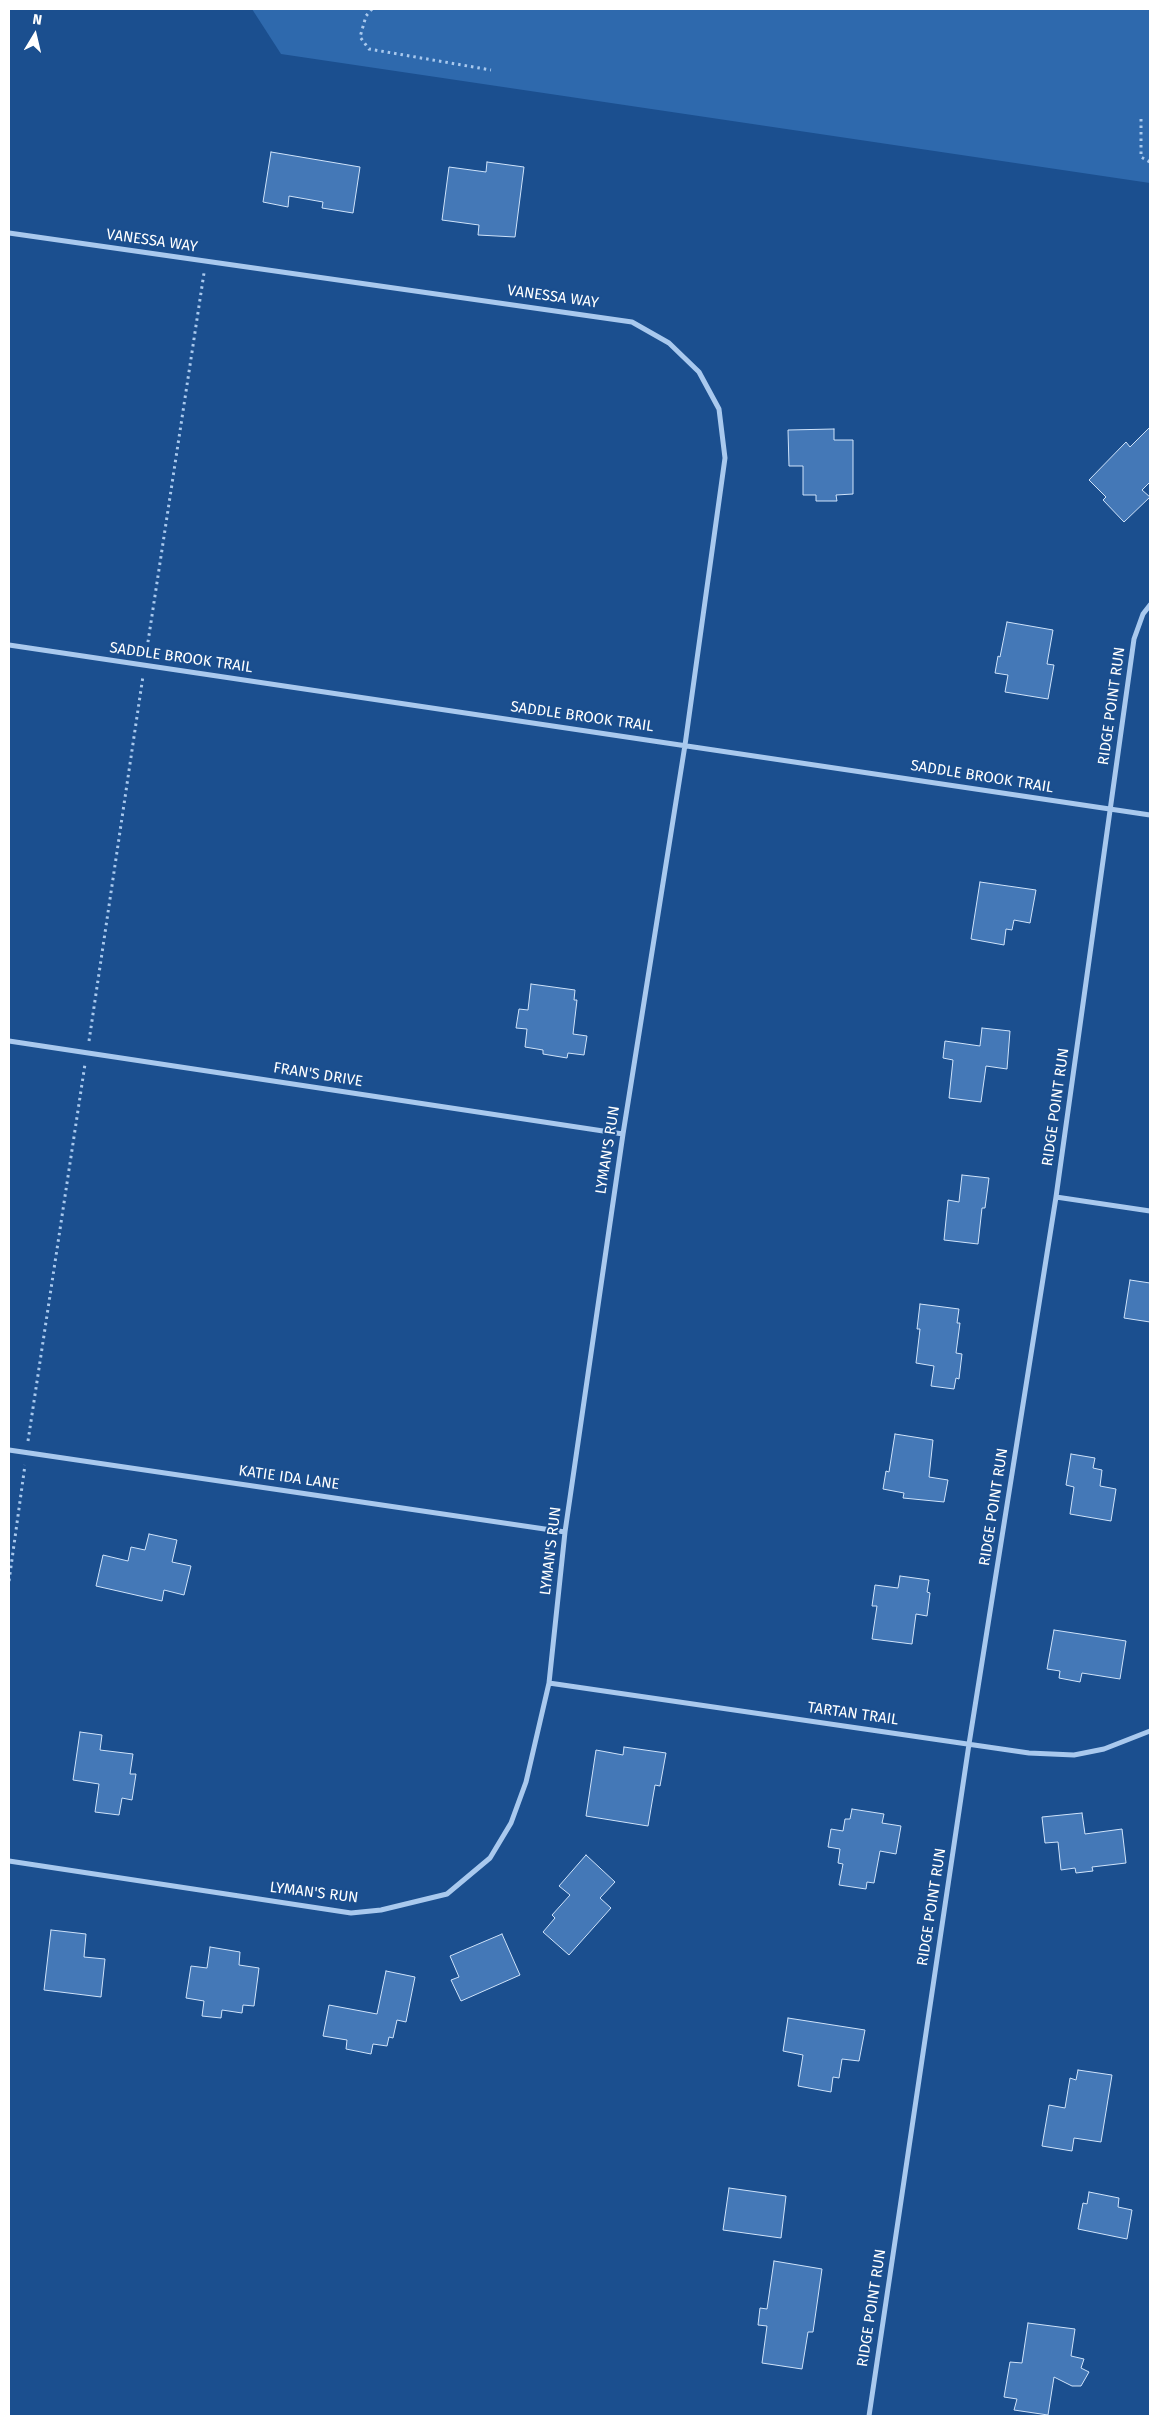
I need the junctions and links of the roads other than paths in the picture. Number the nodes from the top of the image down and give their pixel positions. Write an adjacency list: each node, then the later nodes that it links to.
1 (9, 233): 4 (street, VANESSA WAY)
2 (1150, 605): 5 (street, RIDGE POINT RUN)
3 (9, 645): 4 (street, SADDLE BROOK TRAIL)
4 (685, 745): 5 (street, SADDLE BROOK TRAIL); 8 (street, LYMAN'S RUN)
5 (1109, 809): 6 (street, SADDLE BROOK TRAIL); 9 (street, RIDGE POINT RUN)
6 (1150, 815)
7 (9, 1041): 8 (street, FRAN'S DRIVE)
8 (623, 1134): 12 (street, LYMAN'S RUN)
9 (1056, 1197): 10 (street); 15 (street, RIDGE POINT RUN)
10 (1150, 1211)
11 (9, 1450): 12 (street, KATIE IDA LANE)
12 (565, 1532): 13 (street, LYMAN'S RUN)
13 (549, 1683): 15 (street, TARTAN TRAIL); 16 (street, LYMAN'S RUN)
14 (1150, 1731): 15 (street, TARTAN TRAIL)
15 (969, 1744): 17 (street, RIDGE POINT RUN)
16 (9, 1861)
17 (869, 2416)

